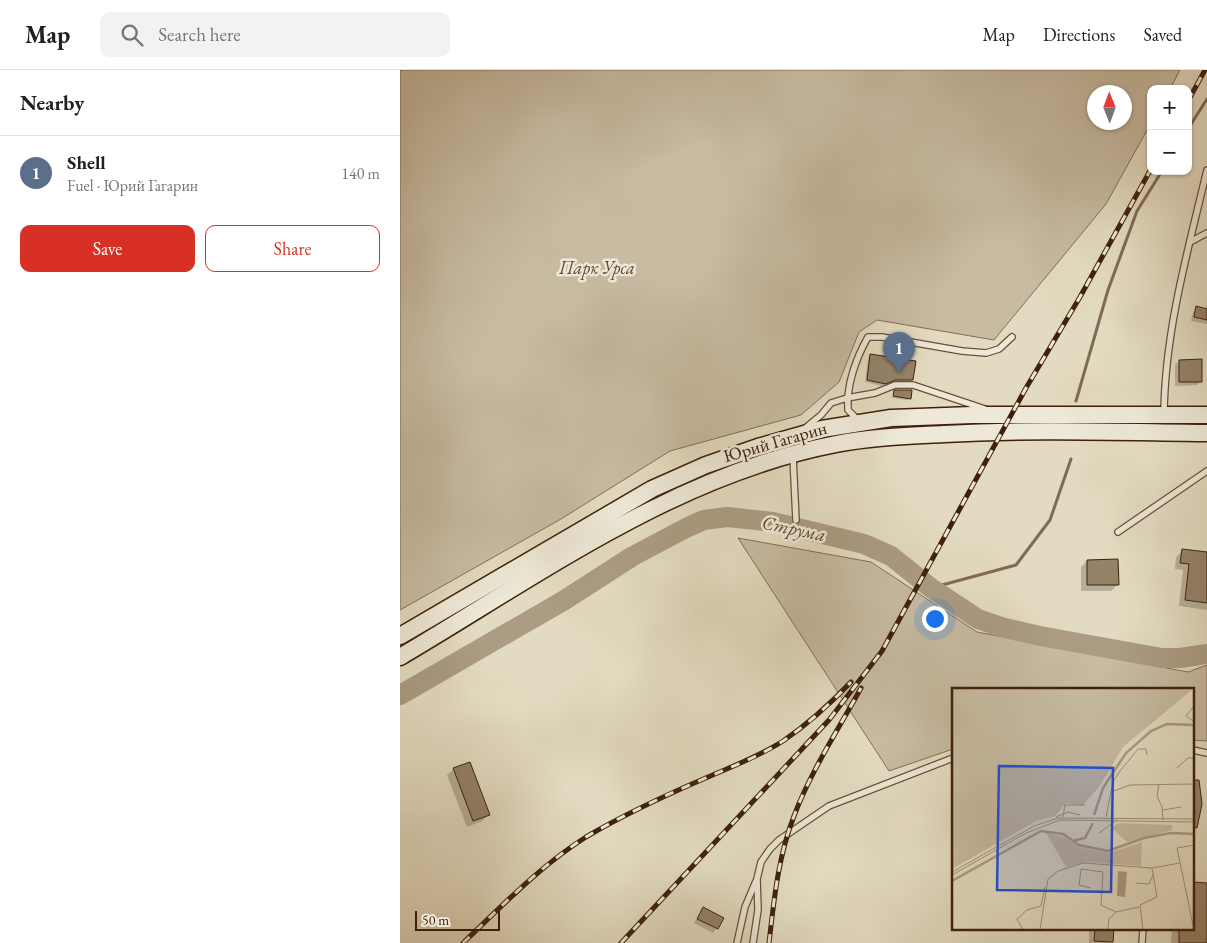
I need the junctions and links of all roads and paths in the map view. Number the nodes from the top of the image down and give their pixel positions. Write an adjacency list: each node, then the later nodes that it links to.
1 (1207, 170): 3 (lane)
2 (1207, 233): 3 (lane)
3 (1190, 242): 7 (lane)
4 (1012, 337): 5 (lane)
5 (847, 398): 6 (lane); 9 (lane); 11 (lane)
6 (999, 415): 7 (street, Юрий Гагарин); 9 (street, Юрий Гагарин)
7 (1164, 415): 8 (street, Юрий Гагарин)
8 (1207, 415)
9 (862, 423): 11 (street, Юрий Гагарин)
10 (1207, 432): 12 (street, Юрий Гагарин)
11 (794, 437): 16 (street, Юрий Гагарин)
12 (793, 455): 14 (lane); 17 (street, Юрий Гагарин)
13 (1207, 471): 15 (lane)
14 (796, 520)
15 (1118, 532)
16 (400, 636)
17 (400, 657)
18 (1194, 750): 19 (lane)
19 (1207, 753)
20 (952, 758): 21 (lane)
21 (757, 879): 23 (lane); 24 (lane)
22 (1143, 930): 25 (lane)
23 (737, 943)
24 (753, 943)
25 (1142, 943)

